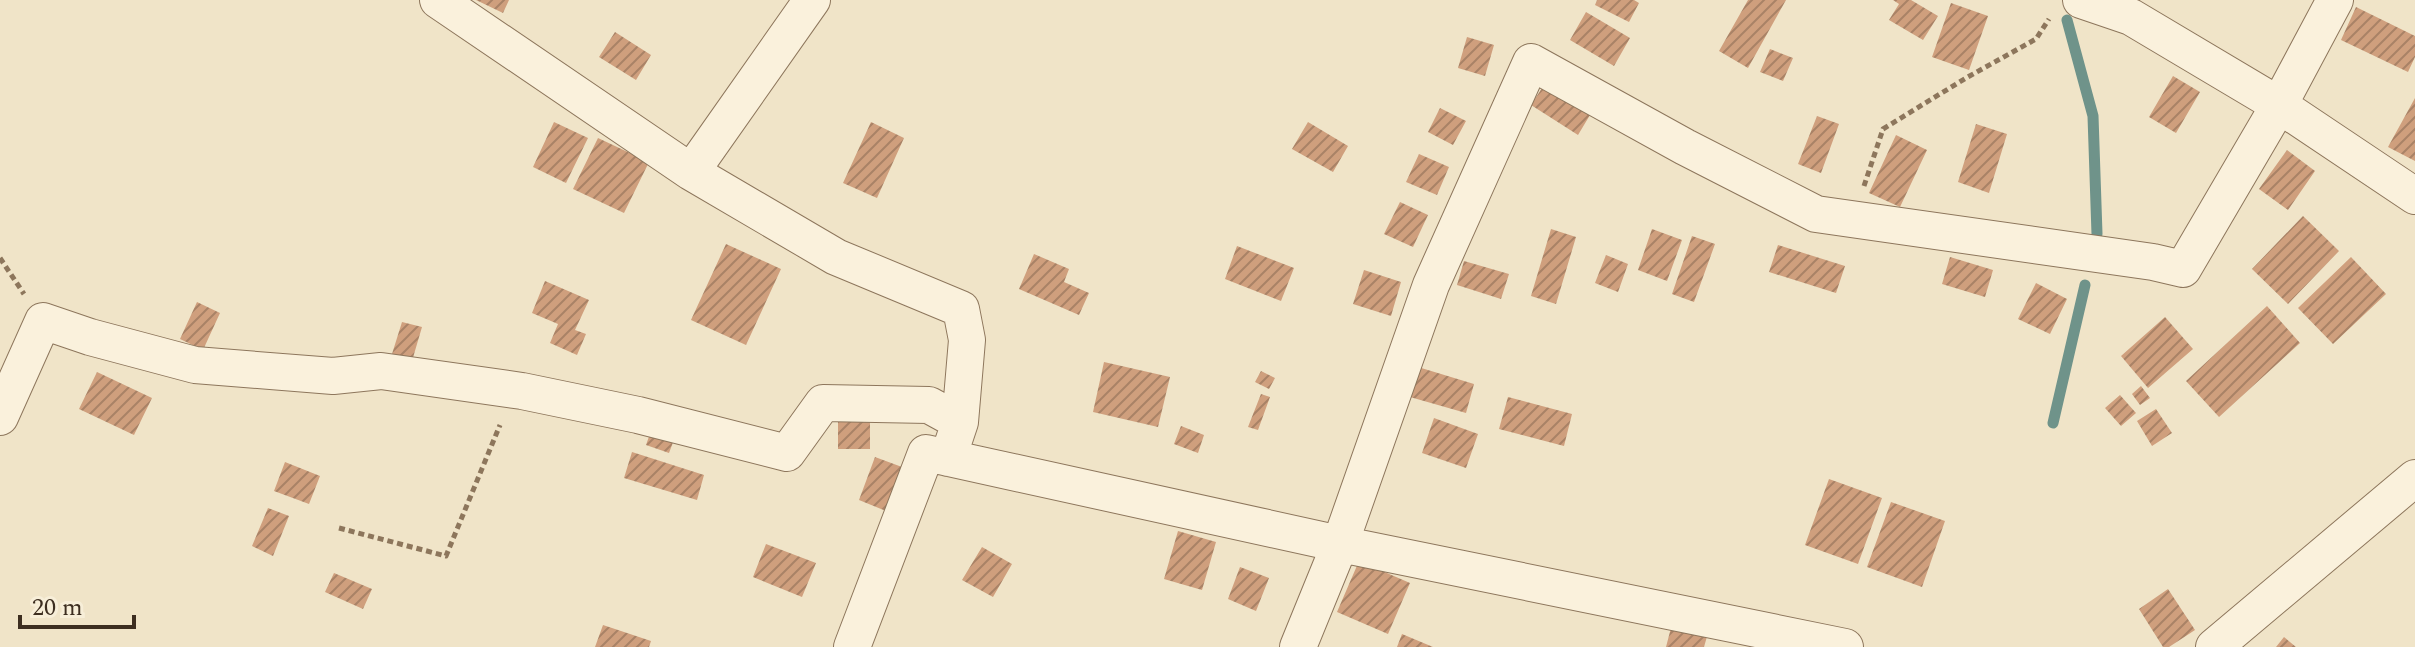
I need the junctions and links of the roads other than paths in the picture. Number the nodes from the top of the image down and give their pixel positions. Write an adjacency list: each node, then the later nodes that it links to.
1 (438, 0): 7 (street)
2 (812, 0): 7 (street)
3 (2335, 0): 6 (street)
4 (2067, 7): 5 (street)
5 (2135, 9): 6 (street)
6 (2279, 105): 8 (street); 13 (street)
7 (691, 172): 10 (street)
8 (2415, 196)
9 (0, 417): 10 (street)
10 (960, 422): 11 (street)
11 (948, 458): 13 (street); 15 (street)
12 (2415, 478): 18 (street)
13 (1340, 544): 14 (street); 16 (street)
14 (1753, 638): 17 (street)
15 (852, 647)
16 (1298, 647)
17 (1845, 647)
18 (2214, 647)

